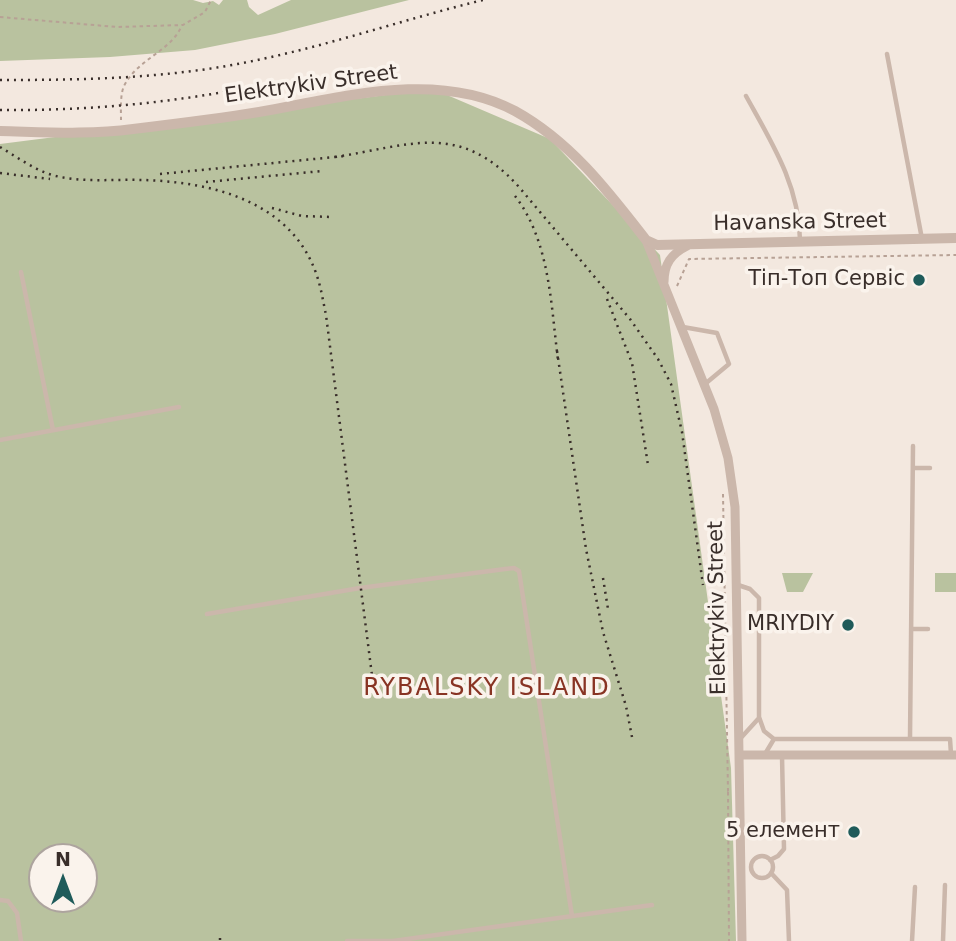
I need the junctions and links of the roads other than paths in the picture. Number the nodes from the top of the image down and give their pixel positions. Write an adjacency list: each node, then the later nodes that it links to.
1 (887, 54): 4 (lane)
2 (746, 96): 7 (lane)
3 (0, 131): 6 (street, Elektrykiv Street)
4 (922, 239): 5 (street, Havanska Street); 7 (street, Havanska Street)
5 (956, 239)
6 (646, 240): 8 (street, Havanska Street); 10 (street, Elektrykiv Street)
7 (800, 243): 8 (street, Havanska Street)
8 (687, 246): 10 (street)
9 (21, 272): 14 (lane)
10 (664, 287): 11 (street, Elektrykiv Street)
11 (683, 327): 12 (street, Elektrykiv Street); 12 (lane)
12 (705, 384): 19 (street, Elektrykiv Street)
13 (179, 407): 14 (lane)
14 (53, 430): 15 (lane)
15 (0, 440)
16 (913, 446): 17 (lane)
17 (913, 468): 18 (lane); 21 (lane)
18 (930, 468)
19 (736, 584): 23 (lane); 27 (street, Elektrykiv Street)
20 (207, 614): 39 (lane)
21 (911, 629): 22 (lane); 24 (lane)
22 (928, 629)
23 (759, 718): 25 (lane); 27 (lane)
24 (910, 738): 25 (lane); 26 (lane)
25 (774, 739): 29 (lane)
26 (953, 739): 31 (lane)
27 (739, 740): 28 (street, Elektrykiv Street)
28 (739, 755): 29 (street); 33 (street, Elektrykiv Street)
29 (764, 755): 30 (street)
30 (782, 755): 31 (street); 32 (lane)
31 (953, 755)
32 (771, 860): 33 (lane); 34 (lane)
33 (746, 868): 34 (lane); 42 (street, Elektrykiv Street)
34 (771, 873): 43 (lane)
35 (945, 885): 45 (lane)
36 (915, 887): 44 (lane)
37 (0, 900): 40 (lane)
38 (652, 905): 39 (lane)
39 (572, 916): 41 (lane)
40 (21, 941)
41 (347, 941)
42 (742, 941)
43 (789, 941)
44 (912, 941)
45 (943, 941)

